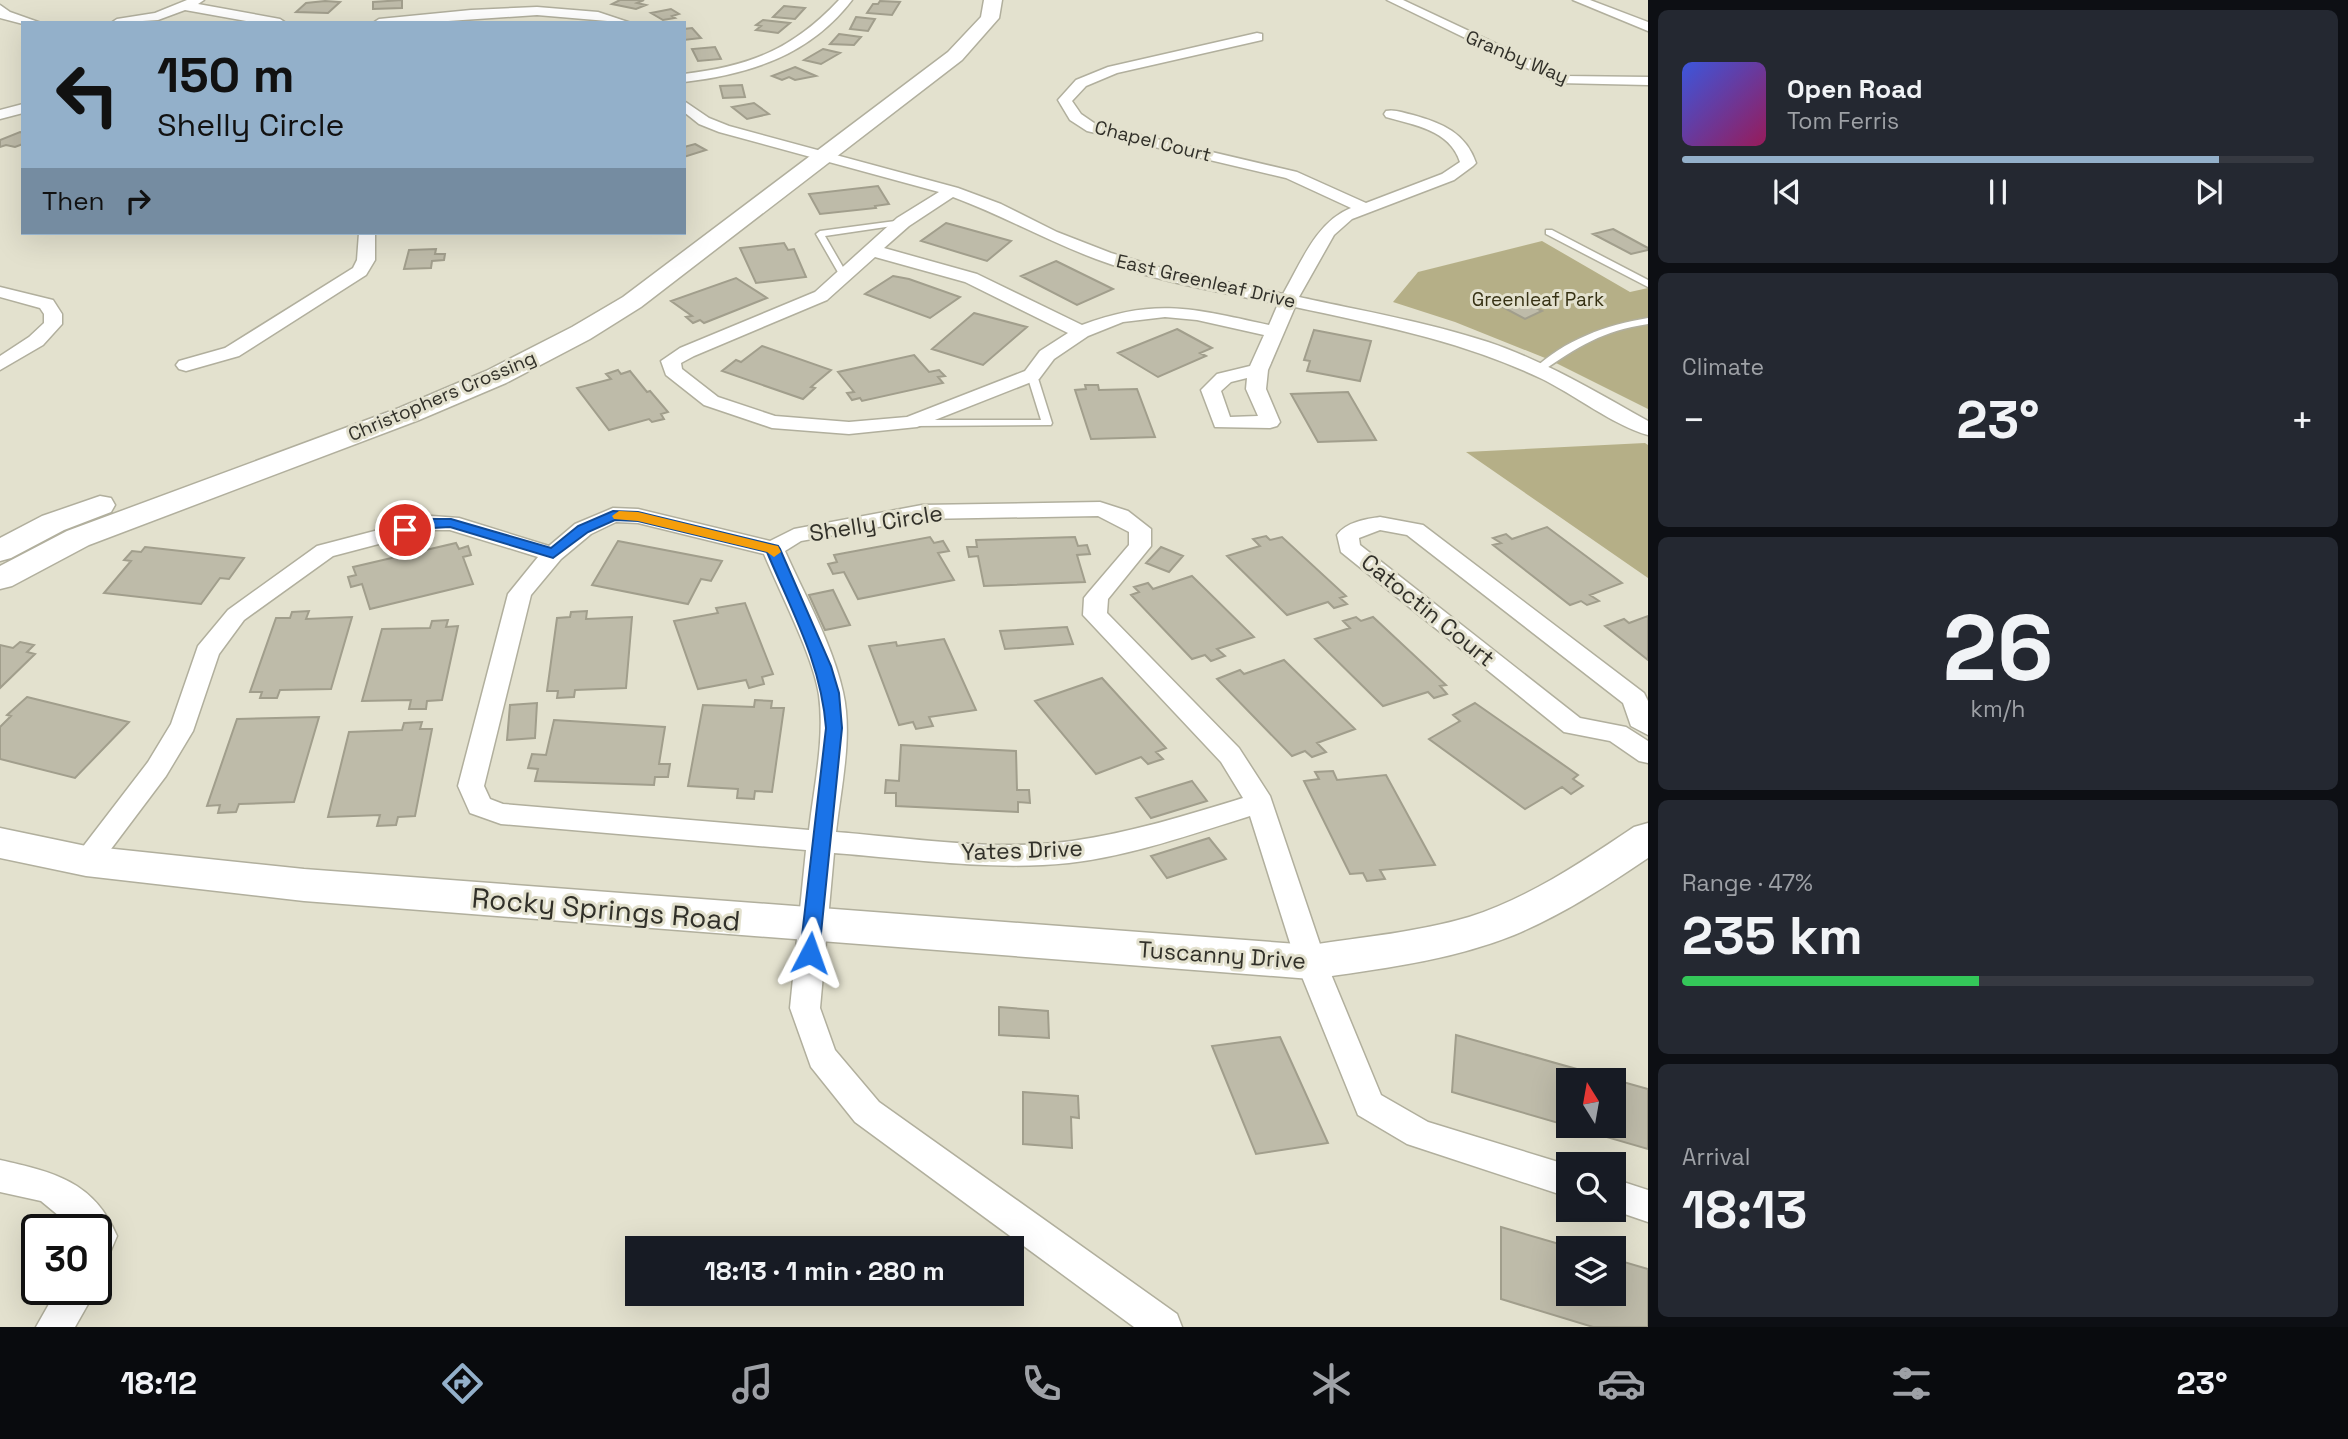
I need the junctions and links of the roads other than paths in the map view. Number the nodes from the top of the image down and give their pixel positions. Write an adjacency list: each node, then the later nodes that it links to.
1 (846, 0): 17 (street)
2 (993, 0): 25 (street, Christophers Crossing)
3 (1393, 0): 18 (street, Granby Way)
4 (1579, 0): 14 (street)
5 (440, 2): 8 (street)
6 (192, 3): 10 (street); 11 (street)
7 (0, 9): 9 (street)
8 (445, 17): 12 (street); 13 (street)
9 (28, 21)
10 (129, 21)
11 (271, 21)
12 (401, 21)
13 (618, 21)
14 (1648, 27)
15 (1257, 37): 27 (street, Chapel Court)
16 (942, 41): 25 (street, Christophers Crossing)
17 (686, 78)
18 (1648, 81)
19 (686, 107): 23 (street, East Greenleaf Drive)
20 (21, 109): 22 (street)
21 (1391, 114): 27 (street)
22 (0, 115)
23 (704, 121): 24 (street); 25 (street, East Greenleaf Drive)
24 (686, 127)
25 (811, 153): 26 (street, East Greenleaf Drive); 47 (street, Christophers Crossing); 49 (street, Christophers Crossing)
26 (952, 191): 28 (street); 35 (street, East Greenleaf Drive)
27 (1366, 209): 35 (street)
28 (903, 222): 31 (street); 32 (lane)
29 (1549, 232): 33 (lane)
30 (368, 235): 40 (street)
31 (870, 250): 32 (street); 37 (street)
32 (843, 274): 44 (street)
33 (1648, 284)
34 (0, 292): 39 (street)
35 (1290, 300): 38 (street); 42 (street, East Greenleaf Drive)
36 (1648, 321): 42 (lane)
37 (1081, 332): 38 (street); 43 (street)
38 (1276, 332): 41 (street)
39 (0, 364)
40 (187, 365)
41 (1258, 370)
42 (1538, 370): 45 (street, East Greenleaf Drive)
43 (1032, 375): 44 (street); 44 (lane)
44 (910, 423)
45 (1648, 429)
46 (773, 549): 48 (street); 52 (street, Shelly Circle); 55 (street)
47 (0, 551)
48 (553, 554): 55 (street); 56 (street)
49 (0, 579)
50 (1635, 726): 50 (street, Catoctin Court); 51 (street, Catoctin Court)
51 (1648, 754)
52 (1260, 803): 55 (street, Yates Drive); 58 (street)
53 (1648, 838): 58 (street, Tuscanny Drive)
54 (0, 843): 56 (street, Rocky Springs Road)
55 (821, 843): 57 (street)
56 (86, 861): 57 (street, Rocky Springs Road)
57 (811, 925): 58 (street, Tuscanny Drive); 66 (street)
58 (1311, 962): 60 (street)
59 (0, 1176): 63 (street)
60 (1556, 1177)
61 (1626, 1199): 62 (street)
62 (1648, 1206)
63 (85, 1214)
64 (68, 1305): 65 (street)
65 (54, 1327)
66 (1164, 1327)

